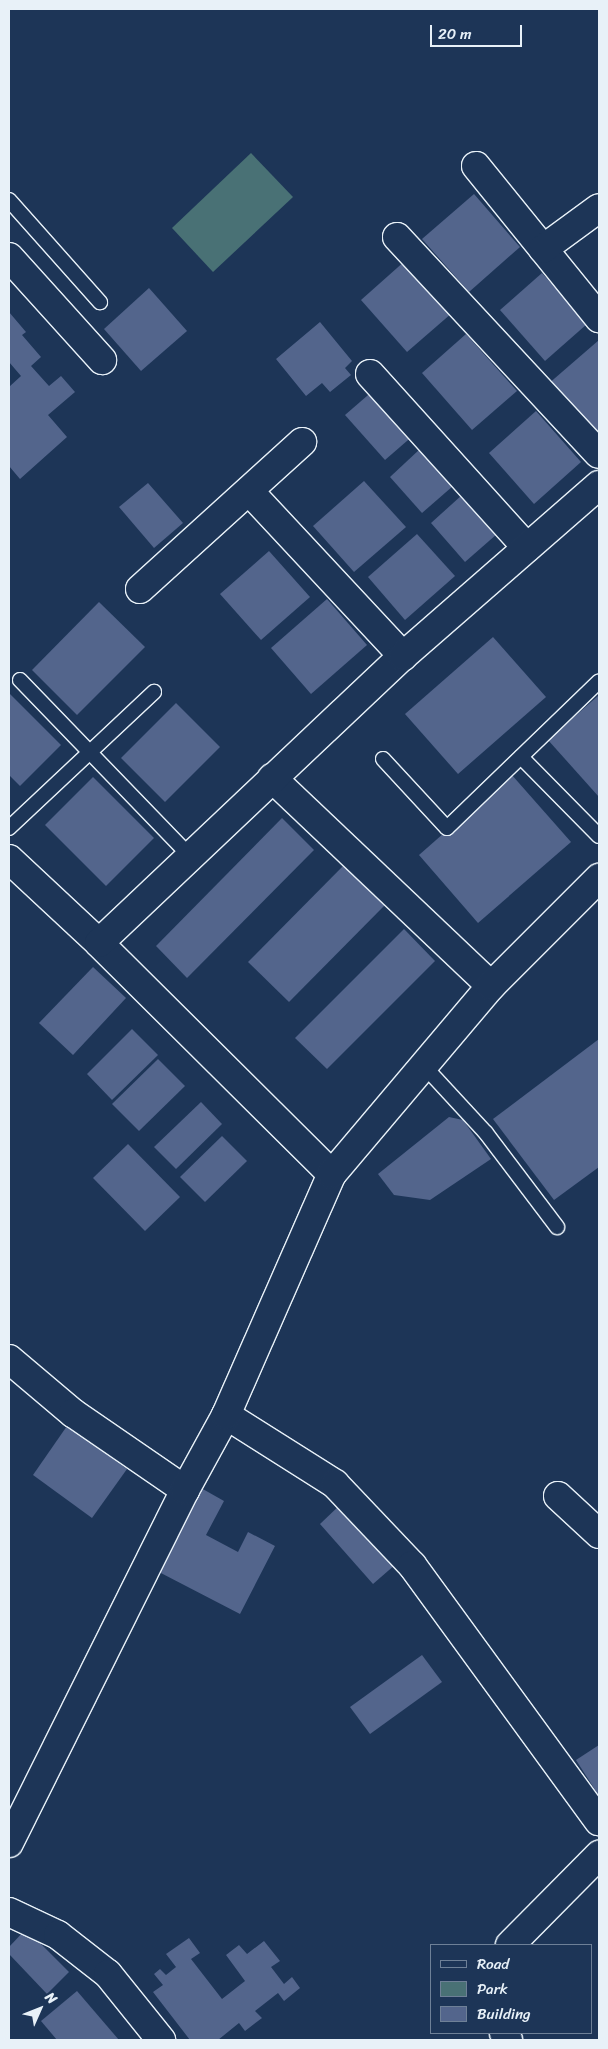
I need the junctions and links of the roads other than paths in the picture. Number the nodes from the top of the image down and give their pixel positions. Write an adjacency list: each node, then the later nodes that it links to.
1 (476, 166): 5 (street)
2 (9, 200): 7 (lane)
3 (599, 208): 5 (street)
4 (397, 238): 12 (street)
5 (542, 249): 8 (street)
6 (9, 256): 9 (street)
7 (100, 302)
8 (599, 318)
9 (102, 360)
10 (370, 374): 15 (street)
11 (302, 442): 14 (street)
12 (599, 454)
13 (599, 485): 15 (street)
14 (249, 491): 16 (street); 17 (street)
15 (527, 548): 17 (street)
16 (140, 588)
17 (402, 656): 24 (street)
18 (20, 680): 21 (lane)
19 (599, 681): 22 (lane)
20 (154, 692): 21 (lane)
21 (89, 752): 25 (lane); 27 (lane)
22 (521, 757): 23 (lane); 26 (lane)
23 (384, 759)
24 (272, 778): 27 (street); 31 (street)
25 (9, 828)
26 (599, 836)
27 (190, 856): 30 (street)
28 (11, 864): 30 (street)
29 (599, 878): 31 (street)
30 (99, 943): 33 (street)
31 (491, 986): 32 (street)
32 (424, 1066): 33 (street); 34 (lane)
33 (332, 1174): 36 (street)
34 (557, 1228)
35 (9, 1359): 37 (street)
36 (226, 1415): 37 (street); 40 (street)
37 (185, 1490): 41 (street)
38 (558, 1496): 39 (street)
39 (599, 1534)
40 (599, 1821)
41 (9, 1842)
42 (599, 1855): 44 (street)
43 (9, 1912): 45 (street)
44 (511, 1944)
45 (161, 2040)

